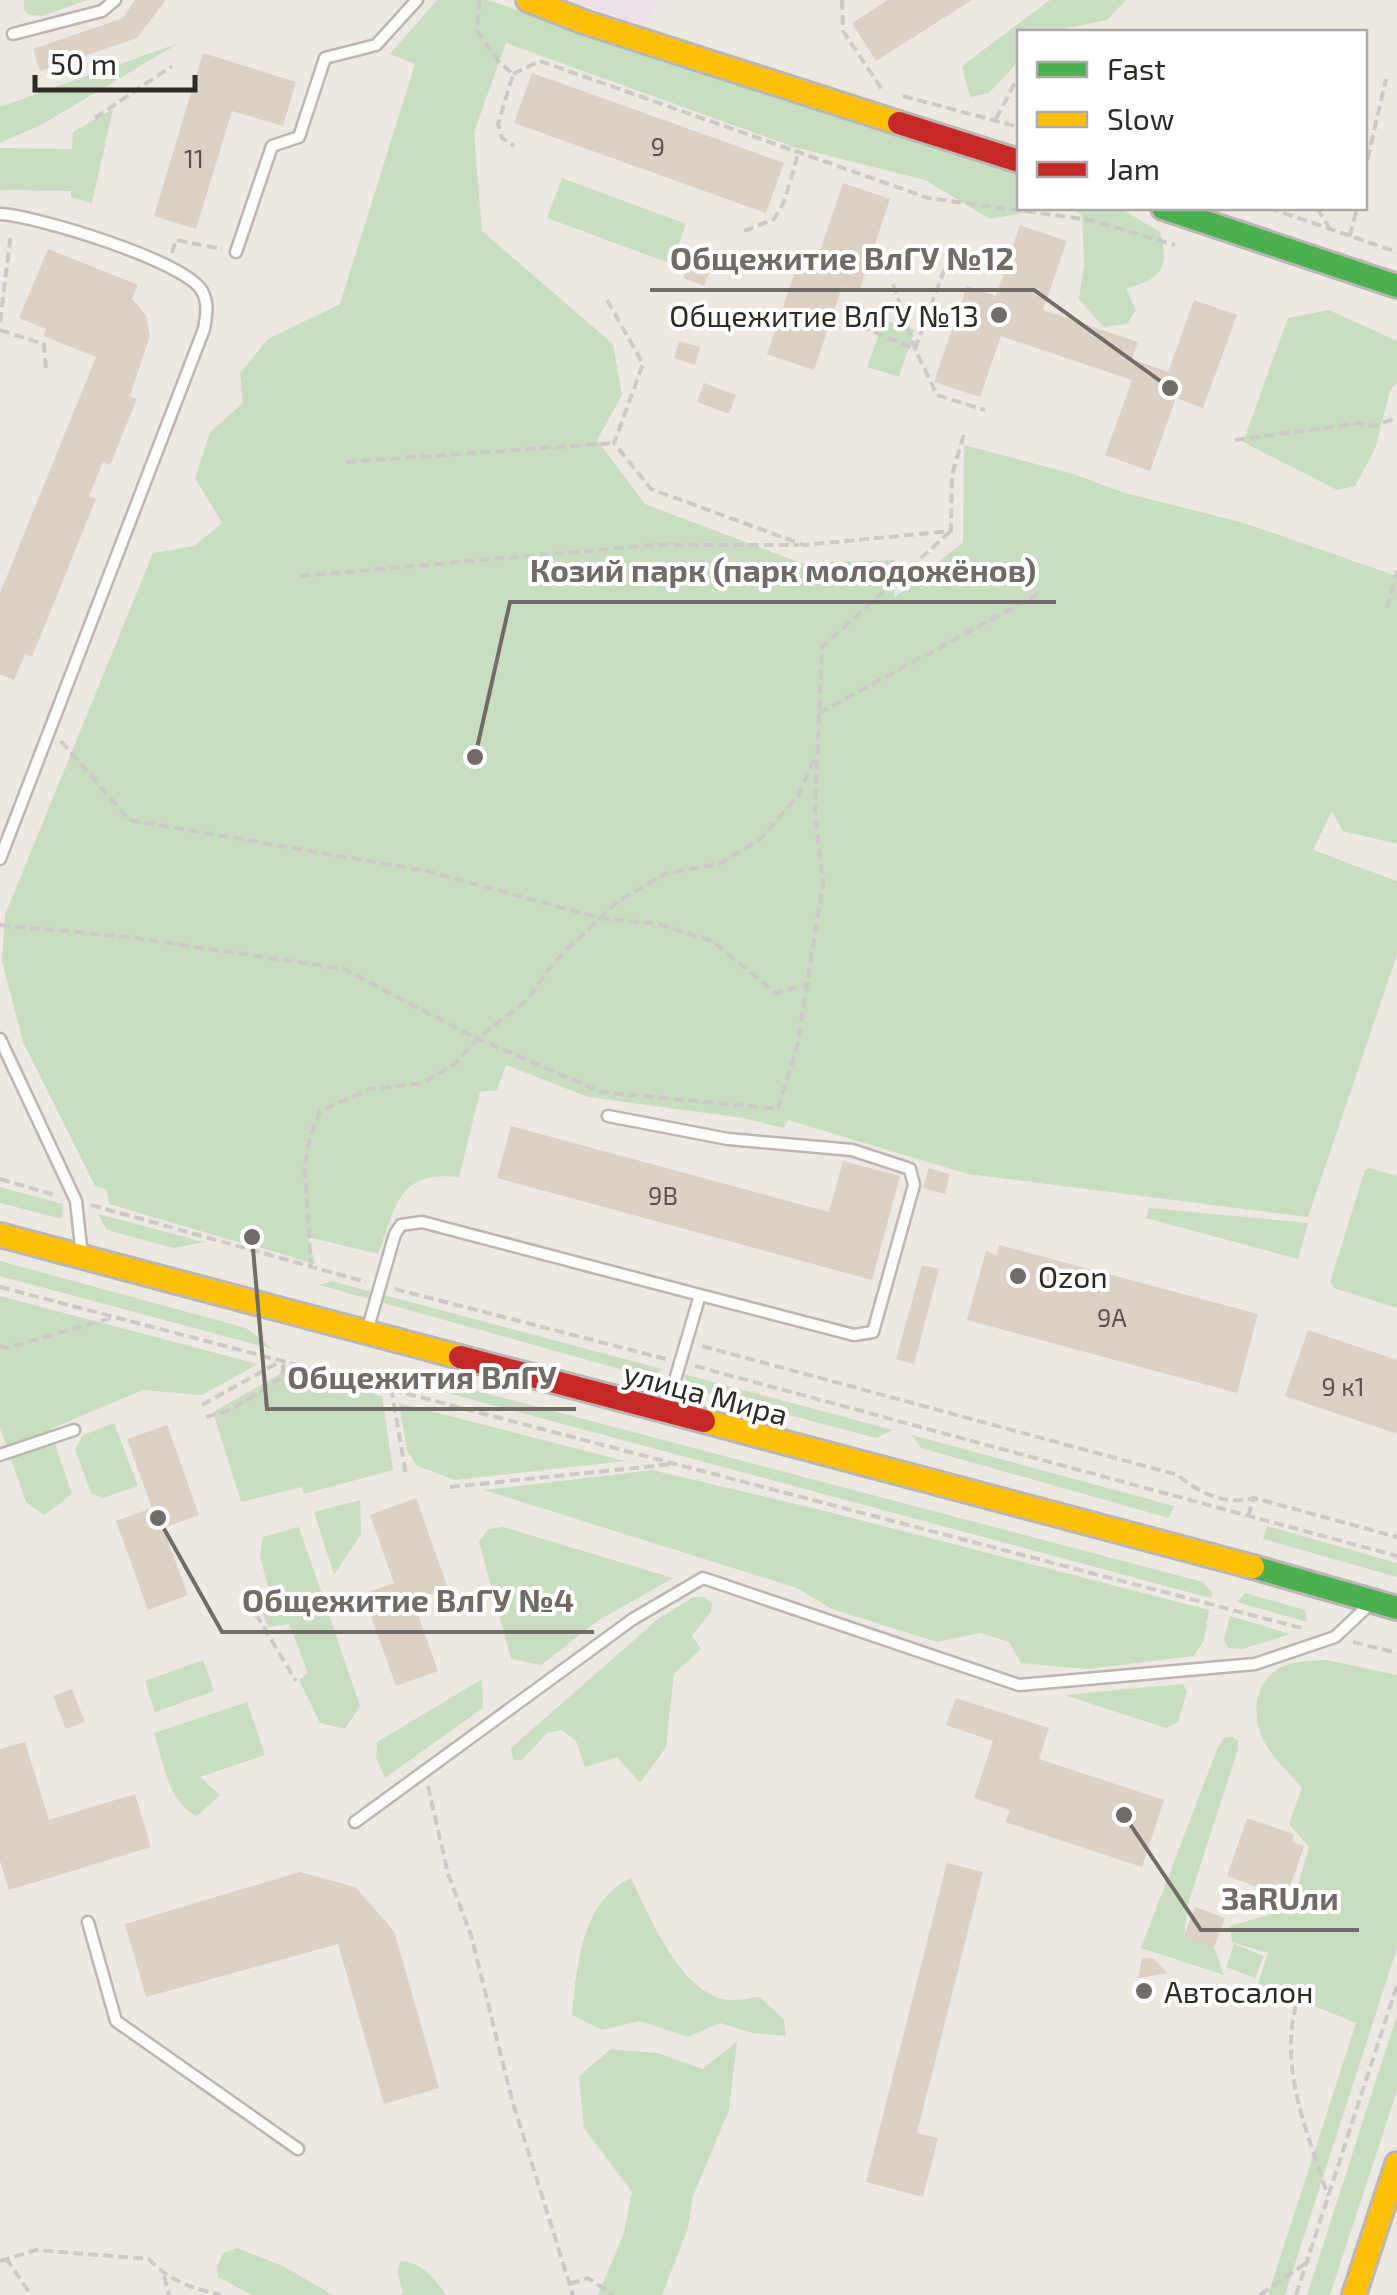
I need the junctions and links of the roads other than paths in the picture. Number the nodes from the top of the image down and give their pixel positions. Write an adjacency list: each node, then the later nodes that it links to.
1 (115, 0): 4 (lane)
2 (418, 0): 8 (lane)
3 (528, 0): 5 (main road)
4 (13, 34)
5 (1017, 160)
6 (1168, 210): 9 (main road)
7 (5, 215): 10 (lane)
8 (236, 252)
9 (1397, 286)
10 (0, 859)
11 (0, 1039): 14 (lane)
12 (608, 1116): 15 (lane)
13 (0, 1235): 14 (main road, улица Мира)
14 (82, 1257): 16 (main road, улица Мира)
15 (700, 1295): 16 (lane); 17 (lane)
16 (366, 1333): 17 (main road, улица Мира)
17 (666, 1413): 20 (main road, улица Мира)
18 (74, 1430): 19 (lane)
19 (0, 1455)
20 (1373, 1601): 21 (main road, улица Мира); 22 (lane)
21 (1397, 1608)
22 (355, 1822)
23 (88, 1922): 24 (lane)
24 (298, 2149)
25 (1397, 2164): 26 (main road)
26 (1354, 2295)

